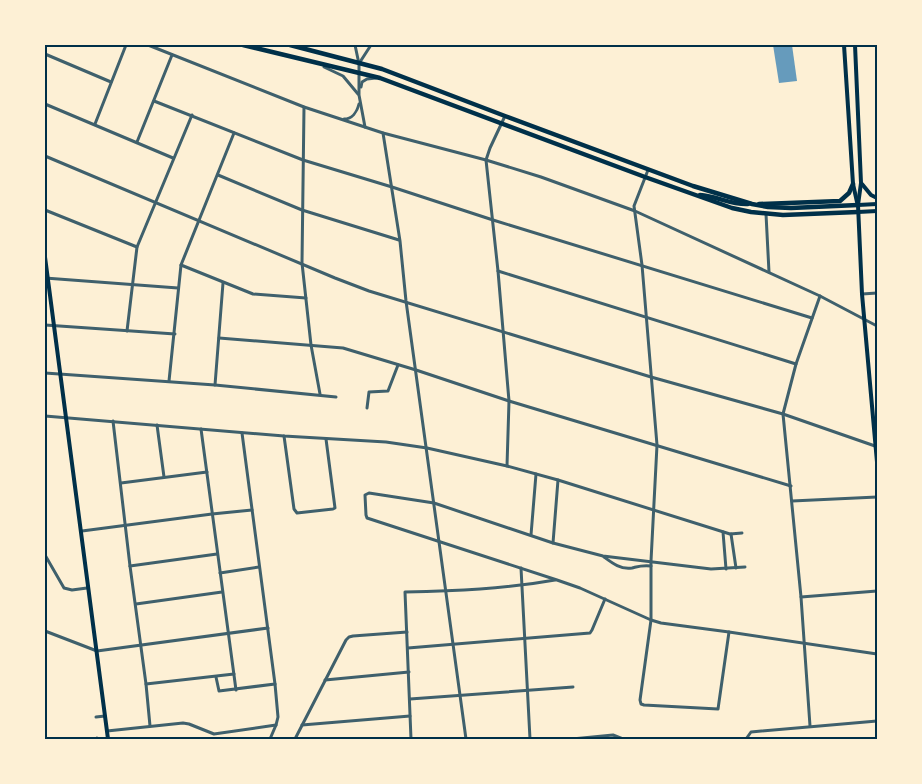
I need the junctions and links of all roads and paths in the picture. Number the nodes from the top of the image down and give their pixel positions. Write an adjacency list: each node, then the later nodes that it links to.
1 (126, 45): 15 (street)
2 (148, 45): 10 (street)
3 (243, 45): 11 (main road)
4 (290, 45): 12 (main road)
5 (355, 45): 12 (street)
6 (371, 45): 12 (street)
7 (844, 45): 38 (main road)
8 (855, 45): 37 (main road)
9 (45, 54): 15 (street)
10 (172, 55): 17 (street); 20 (street)
11 (312, 62): 13 (main road); 16 (street)
12 (359, 64): 13 (street); 22 (main road)
13 (359, 73): 14 (main road); 16 (street)
14 (380, 78): 16 (street); 24 (main road)
15 (111, 82): 25 (street)
16 (359, 95): 18 (street)
17 (154, 101): 21 (street); 29 (street)
18 (360, 103): 23 (street); 26 (street)
19 (45, 104): 25 (street)
20 (304, 107): 23 (street); 32 (street)
21 (192, 116): 27 (street); 31 (street)
22 (505, 116): 24 (street); 34 (main road)
23 (343, 119): 26 (street)
24 (502, 123): 33 (street); 36 (main road)
25 (95, 125): 29 (street)
26 (364, 127): 28 (street)
27 (234, 133): 32 (street); 35 (street)
28 (383, 133): 33 (street); 39 (street)
29 (137, 143): 31 (street)
30 (45, 156): 42 (street)
31 (174, 158): 42 (street)
32 (303, 160): 39 (street); 47 (street)
33 (486, 160): 48 (street); 52 (street)
34 (648, 169): 36 (street); 43 (main road)
35 (218, 174): 47 (street); 53 (street)
36 (645, 177): 40 (main road); 48 (street)
37 (861, 183): 41 (main road); 45 (main road)
38 (853, 184): 43 (main road); 45 (main road)
39 (392, 187): 52 (street); 54 (street)
40 (694, 195): 43 (main road); 51 (main road)
41 (877, 198)
42 (155, 204): 53 (street); 55 (street)
43 (752, 204): 45 (main road)
44 (877, 204): 45 (main road)
45 (858, 205): 50 (main road)
46 (45, 210): 55 (street)
47 (302, 210): 54 (street); 57 (street)
48 (634, 211): 59 (street); 61 (street)
49 (877, 211): 50 (main road)
50 (858, 212): 51 (main road); 67 (main road)
51 (766, 214): 61 (street)
52 (492, 220): 59 (street); 60 (street)
53 (200, 221): 57 (street); 58 (street)
54 (400, 241): 70 (street)
55 (137, 247): 64 (street)
56 (45, 257): 62 (main road)
57 (302, 263): 69 (street); 70 (street)
58 (181, 265): 63 (street); 65 (street)
59 (642, 265): 71 (street); 72 (street)
60 (498, 271): 71 (street); 78 (street)
61 (769, 272): 68 (street)
62 (46, 279): 64 (street); 75 (main road)
63 (223, 283): 69 (street); 80 (street)
64 (132, 284): 65 (street); 77 (street)
65 (178, 288): 79 (street)
66 (877, 293): 67 (street)
67 (862, 294): 73 (main road)
68 (820, 296): 72 (street); 73 (street)
69 (306, 298): 81 (street)
70 (406, 301): 78 (street); 84 (street)
71 (646, 317): 82 (street); 87 (street)
72 (812, 318): 82 (street)
73 (863, 319): 76 (street); 104 (main road)
74 (45, 325): 75 (street)
75 (54, 326): 77 (street); 86 (main road)
76 (877, 326)
77 (127, 331): 79 (street)
78 (504, 332): 87 (street); 92 (street)
79 (175, 334): 88 (street)
80 (219, 338): 81 (street); 89 (street)
81 (311, 345): 83 (street); 90 (street)
82 (796, 364): 94 (street)
83 (398, 365): 84 (street); 93 (street)
84 (416, 369): 92 (street); 105 (street)
85 (45, 373): 86 (street)
86 (61, 374): 88 (street); 96 (main road)
87 (651, 377): 94 (street); 103 (street)
88 (169, 382): 89 (street)
89 (215, 385): 90 (street)
90 (320, 394): 91 (street)
91 (336, 397)
92 (509, 400): 103 (street); 107 (street)
93 (367, 408)
94 (783, 414): 104 (street); 113 (street)
95 (45, 416): 96 (street)
96 (66, 418): 97 (street); 121 (main road)
97 (113, 422): 98 (street); 112 (street)
98 (157, 425): 99 (street); 110 (street)
99 (201, 429): 100 (street); 108 (street)
100 (242, 432): 101 (street); 118 (street)
101 (284, 436): 102 (street); 102 (street)
102 (326, 439): 105 (street)
103 (657, 446): 113 (street); 117 (street)
104 (876, 446): 106 (main road)
105 (427, 448): 107 (street); 116 (street)
106 (877, 462)
107 (507, 466): 109 (street)
108 (207, 472): 110 (street); 119 (street)
109 (536, 474): 111 (street); 125 (street)
110 (164, 477): 112 (street)
111 (558, 480): 117 (street); 127 (street)
112 (121, 483): 120 (street)
113 (791, 486): 115 (street)
114 (877, 497): 115 (street)
115 (792, 501): 145 (street)
116 (434, 503): 125 (street); 126 (street); 126 (street)
117 (654, 509): 122 (street); 131 (street)
118 (252, 510): 119 (street); 133 (street)
119 (212, 514): 120 (street); 128 (street)
120 (125, 526): 121 (street); 132 (street)
121 (82, 531): 141 (main road)
122 (723, 532): 124 (street); 137 (street)
123 (742, 533): 124 (street)
124 (731, 534): 136 (street)
125 (531, 535): 127 (street)
126 (438, 542): 135 (street); 142 (street)
127 (553, 543): 130 (street)
128 (217, 554): 132 (street); 138 (street)
129 (45, 555): 141 (street)
130 (603, 556): 131 (street); 131 (street)
131 (651, 563): 137 (street); 148 (street)
132 (130, 566): 147 (street)
133 (259, 567): 138 (street); 149 (street)
134 (746, 567): 136 (street)
135 (521, 568): 139 (street); 140 (street)
136 (736, 568): 137 (street)
137 (726, 569)
138 (220, 573): 144 (street)
139 (557, 580): 140 (street); 146 (street)
140 (522, 586): 142 (street); 154 (street)
141 (87, 588): 159 (main road)
142 (445, 591): 150 (street); 156 (street)
143 (877, 591): 145 (street)
144 (222, 592): 147 (street); 153 (street)
145 (801, 597): 155 (street)
146 (605, 599): 148 (street); 154 (street)
147 (136, 604): 157 (street)
148 (651, 620): 151 (street); 151 (street)
149 (268, 628): 153 (street); 166 (street)
150 (407, 632): 158 (street); 164 (street)
151 (729, 632): 155 (street)
152 (46, 633): 159 (street)
153 (228, 634): 157 (street); 162 (street)
154 (525, 638): 156 (street); 169 (street)
155 (805, 643): 160 (street); 179 (street)
156 (454, 644): 158 (street); 170 (street)
157 (141, 645): 159 (street); 165 (street)
158 (408, 648): 161 (street)
159 (97, 651): 172 (main road)
160 (877, 654)
161 (409, 672): 164 (street); 171 (street)
162 (234, 674): 163 (street); 168 (street)
163 (216, 676): 165 (street); 168 (street)
164 (326, 680): 177 (street)
165 (146, 684): 178 (street)
166 (275, 684): 168 (street); 176 (street)
167 (573, 687): 169 (street)
168 (236, 690)
169 (528, 690): 170 (street); 186 (street)
170 (460, 696): 171 (street); 185 (street)
171 (410, 699): 173 (street)
172 (105, 716): 174 (street); 180 (main road)
173 (410, 716): 177 (street); 184 (street)
174 (96, 717)
175 (877, 721): 179 (street)
176 (276, 725): 178 (street); 182 (street)
177 (302, 725): 183 (street)
178 (150, 726): 180 (street)
179 (810, 726): 189 (street)
180 (107, 731): 181 (main road)
181 (108, 739)
182 (270, 739)
183 (295, 739)
184 (411, 739)
185 (466, 739)
186 (530, 739)
187 (572, 739): 188 (street)
188 (623, 739)
189 (746, 739)

